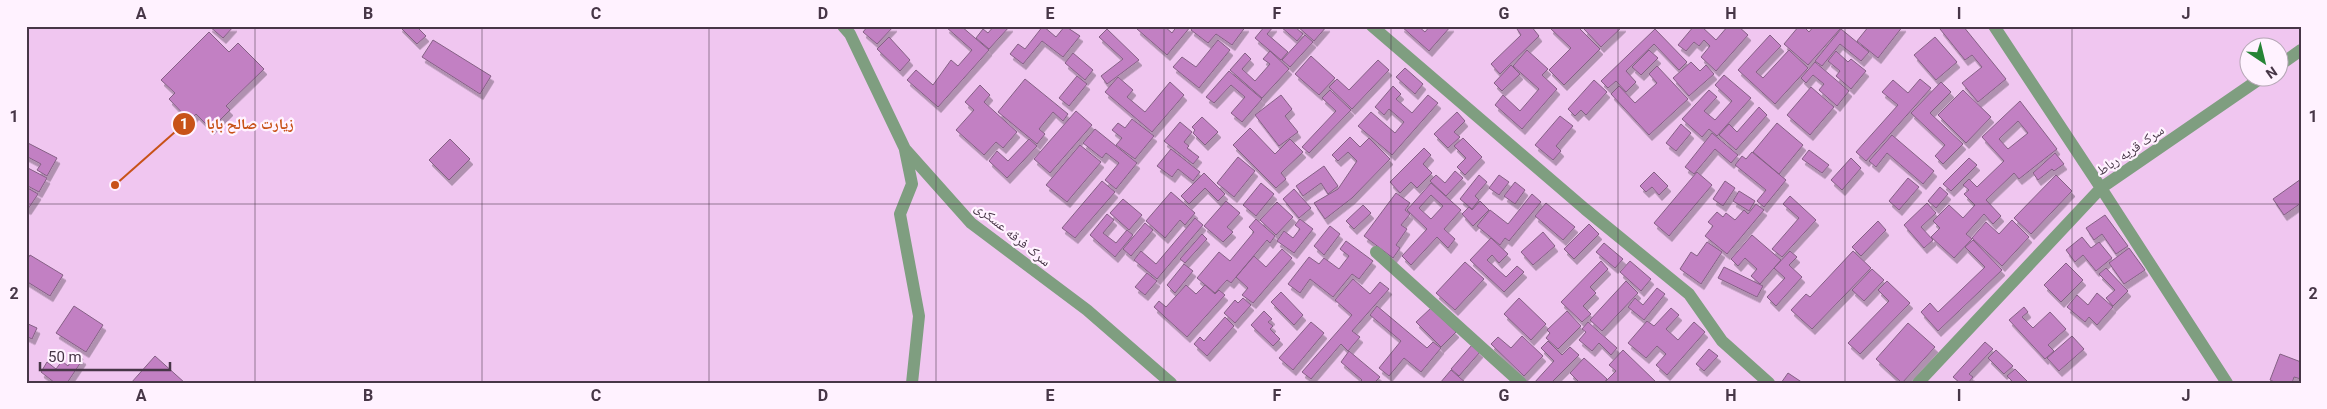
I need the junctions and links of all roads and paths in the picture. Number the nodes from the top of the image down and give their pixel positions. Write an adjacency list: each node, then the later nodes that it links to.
1 (1372, 26): 13 (street)
2 (1994, 26): 8 (street, سرک قریه رباط)
3 (850, 29): 7 (street, سرک فرقه عسکری)
4 (2301, 50): 5 (street)
5 (2290, 58)
6 (2246, 88): 8 (street, سرک قریه رباط)
7 (905, 149): 10 (street); 11 (street, سرک فرقه عسکری)
8 (2101, 188): 14 (street); 15 (street)
9 (1376, 252): 12 (street)
10 (912, 383)
11 (1171, 383)
12 (1521, 383)
13 (1769, 383)
14 (1918, 383)
15 (2227, 383)

